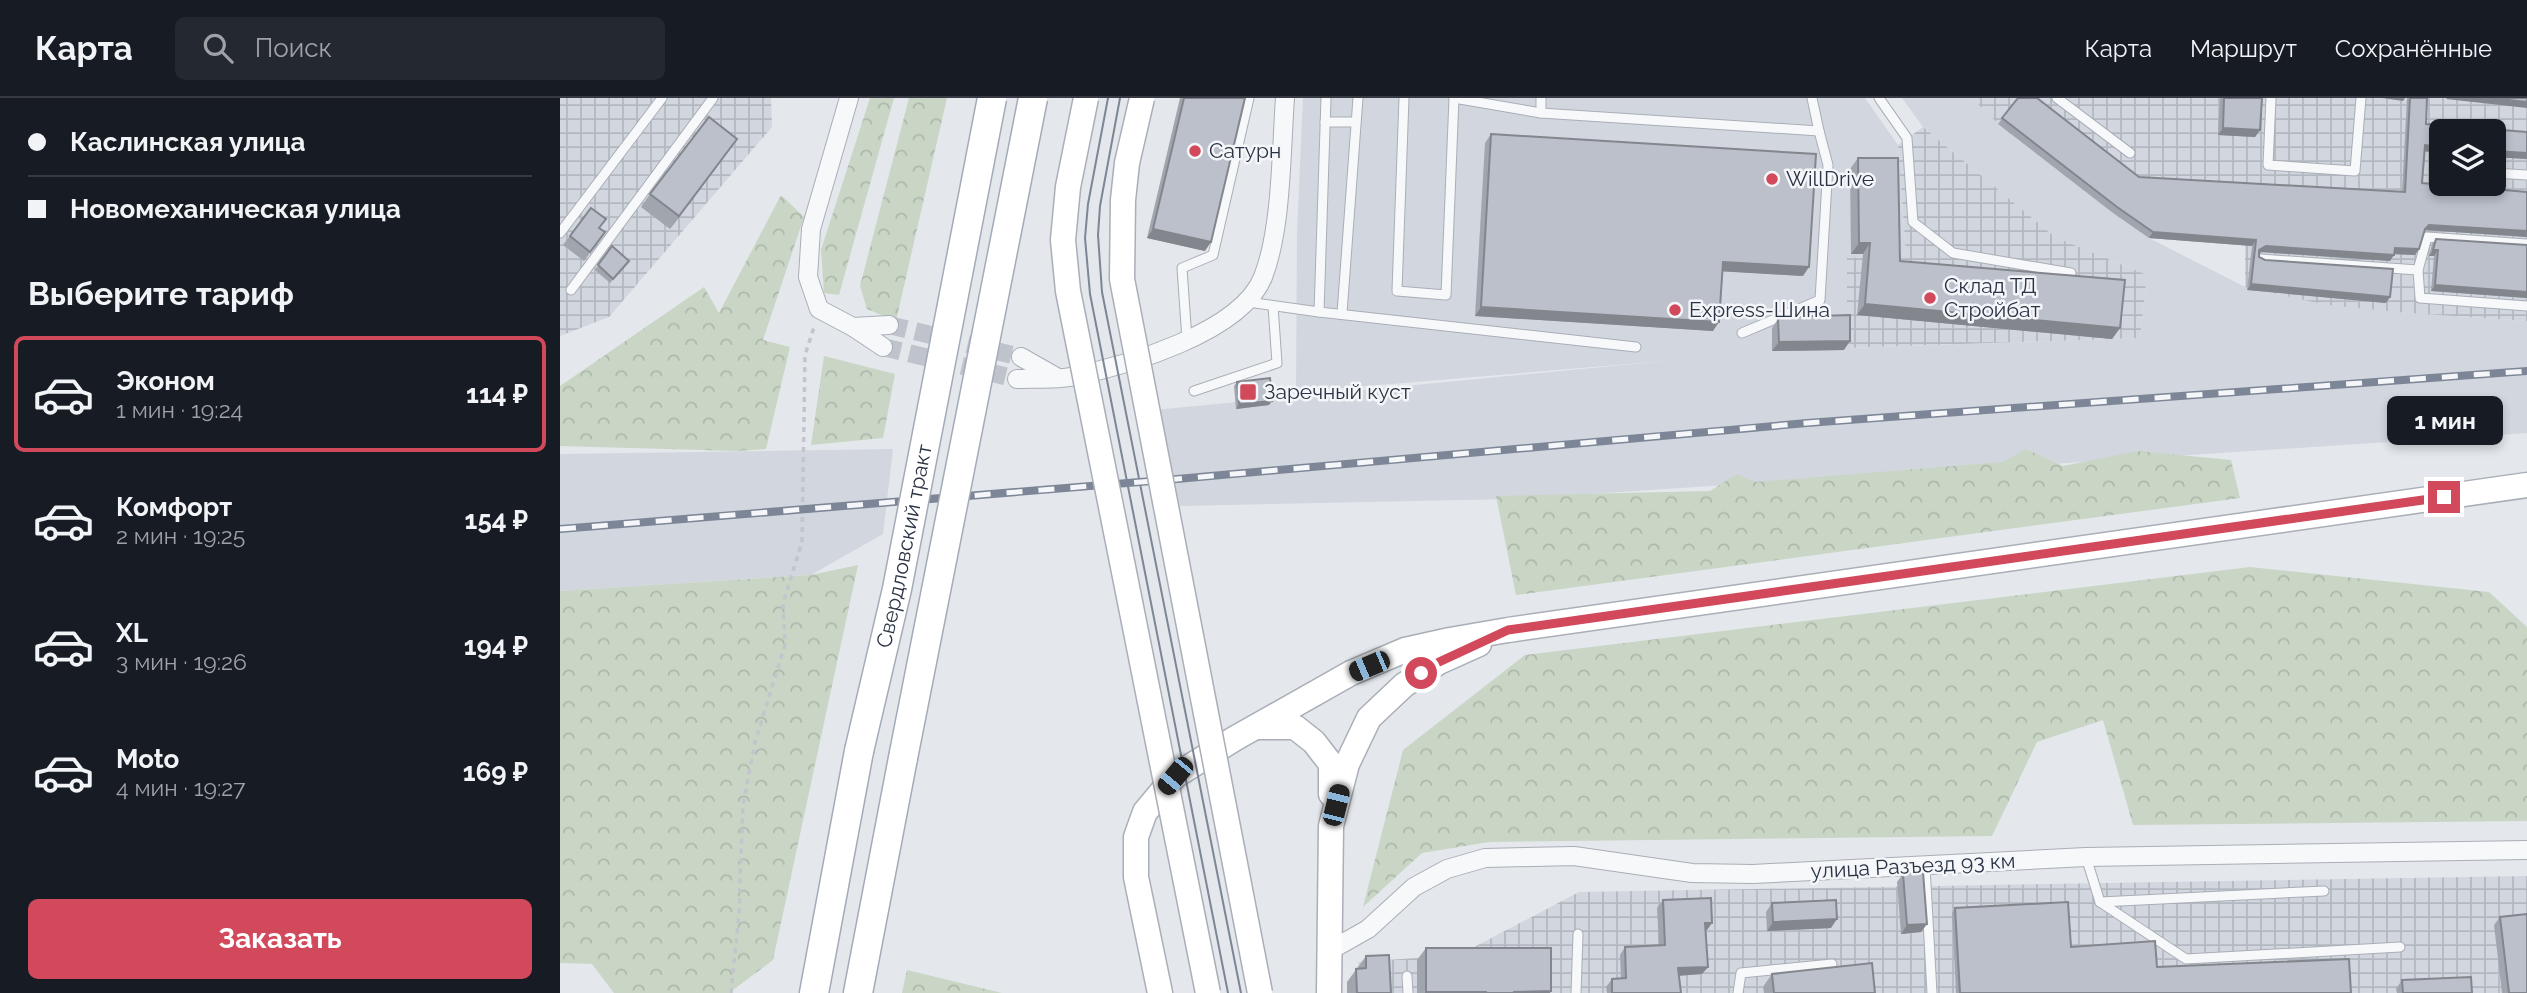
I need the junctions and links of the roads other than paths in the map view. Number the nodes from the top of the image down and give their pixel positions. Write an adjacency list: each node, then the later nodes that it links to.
1 (662, 98): 27 (lane)
2 (713, 98): 32 (lane)
3 (849, 98): 39 (street)
4 (992, 98): 62 (main road, Свердловский тракт, bridge)
5 (1033, 98): 63 (main road, Свердловский тракт, bridge)
6 (1086, 98): 65 (main road, bridge)
7 (1142, 98): 66 (main road, bridge)
8 (1249, 98): 41 (lane)
9 (1285, 98): 33 (street)
10 (1326, 98): 21 (lane)
11 (1358, 98): 22 (lane)
12 (1404, 98): 13 (lane)
13 (1454, 98): 20 (lane)
14 (1541, 98): 20 (lane)
15 (1812, 98): 23 (lane)
16 (1879, 98): 31 (lane)
17 (2057, 98): 24 (lane)
18 (2271, 98): 19 (lane)
19 (2361, 98)
20 (1541, 113): 23 (lane)
21 (1325, 122): 22 (lane); 36 (lane)
22 (1355, 122): 37 (lane)
23 (1819, 131): 40 (lane)
24 (2130, 153)
25 (2506, 174): 26 (lane)
26 (2527, 175)
27 (560, 233)
28 (2527, 244): 30 (lane)
29 (2261, 259): 30 (lane)
30 (2418, 270): 35 (lane)
31 (2071, 273)
32 (571, 290)
33 (1248, 302): 34 (lane); 41 (street)
34 (1273, 306): 36 (lane); 47 (lane)
35 (2527, 306)
36 (1319, 312): 37 (lane)
37 (1342, 313): 43 (lane)
38 (889, 325): 39 (street)
39 (853, 327): 42 (street)
40 (1742, 333)
41 (1187, 340): 45 (street)
42 (883, 347)
43 (1636, 347)
44 (1021, 357): 45 (street)
45 (1058, 378): 46 (street)
46 (1017, 379)
47 (1194, 391)
48 (2527, 485): 49 (main road)
49 (1508, 630): 50 (main road); 51 (main road)
50 (1257, 727): 51 (main road); 64 (main road)
51 (1331, 826): 59 (main road)
52 (2527, 850): 53 (street, улица Разъезд 93 км)
53 (2086, 857): 54 (street, улица Разъезд 93 км); 56 (lane)
54 (1925, 866): 59 (street, улица Разъезд 93 км); 71 (lane)
55 (2324, 891): 56 (lane)
56 (2100, 902): 58 (lane)
57 (1578, 934): 69 (lane)
58 (2400, 947)
59 (1329, 951): 67 (main road)
60 (1832, 964): 70 (lane)
61 (1407, 975): 68 (lane)
62 (814, 993)
63 (858, 993)
64 (1160, 993)
65 (1208, 993)
66 (1260, 993)
67 (1329, 993)
68 (1408, 993)
69 (1576, 993)
70 (1738, 993)
71 (1932, 993)

